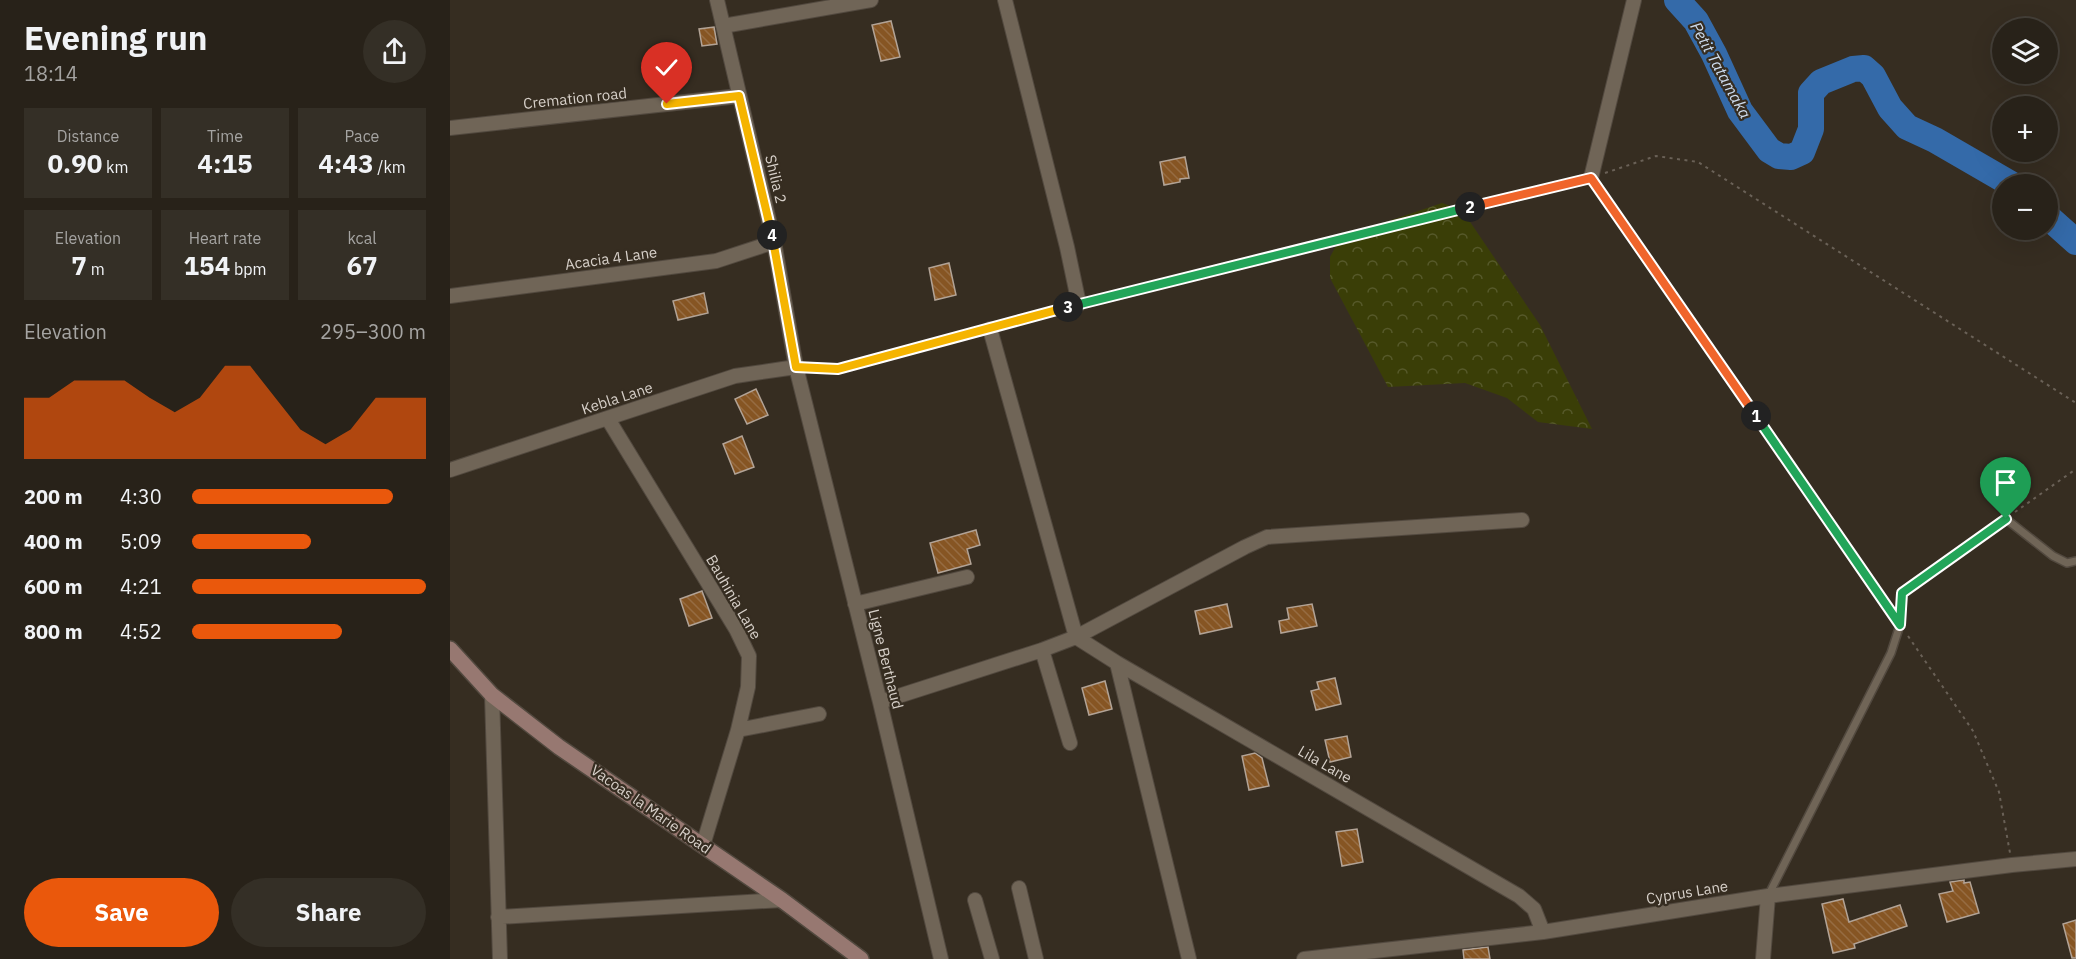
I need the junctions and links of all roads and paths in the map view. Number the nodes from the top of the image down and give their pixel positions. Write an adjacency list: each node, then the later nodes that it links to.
1 (717, 0): 5 (street, Shilia 2)
2 (871, 0): 5 (street)
3 (1005, 0): 11 (street)
4 (1634, 0): 8 (street)
5 (723, 26): 6 (street, Shilia 2)
6 (739, 96): 7 (street, Cremation road); 9 (street, Shilia 2)
7 (450, 128)
8 (1591, 178): 11 (path); 14 (path); 23 (path)
9 (774, 242): 10 (street, Acacia 4 Lane); 13 (street, Shilia 2)
10 (450, 296)
11 (1079, 304): 12 (path)
12 (990, 329): 13 (path); 24 (street)
13 (796, 367): 15 (street, Kebla Lane); 22 (street, Ligne Berthaud)
14 (2076, 403)
15 (608, 419): 17 (street, Kebla Lane); 31 (street, Bauhinia Lane)
16 (2076, 469): 18 (path)
17 (450, 470)
18 (2006, 519): 20 (lane); 23 (lane)
19 (1522, 520): 24 (street)
20 (2076, 561)
21 (967, 577): 22 (street)
22 (855, 604): 29 (street, Ligne Berthaud)
23 (1900, 625): 35 (path); 37 (lane)
24 (1076, 638): 26 (street); 27 (street, Lila Lane)
25 (450, 649): 28 (main road, Vacoas la Marie Road)
26 (1042, 650): 29 (street); 32 (street)
27 (1117, 663): 41 (street, Lila Lane); 48 (street)
28 (492, 695): 33 (main road, Vacoas la Marie Road); 40 (street)
29 (880, 702): 45 (street, Ligne Berthaud)
30 (819, 714): 31 (street)
31 (738, 730): 33 (street, Bauhinia Lane)
32 (1070, 743)
33 (703, 845): 38 (main road, Vacoas la Marie Road)
34 (2076, 859): 35 (street, Cyprus Lane)
35 (2012, 865): 37 (street, Cyprus Lane)
36 (1019, 888): 47 (street)
37 (1768, 896): 41 (street, Cyprus Lane); 50 (street)
38 (782, 900): 40 (street); 44 (main road, Vacoas la Marie Road)
39 (975, 900): 46 (street)
40 (498, 917): 43 (street)
41 (1543, 932): 42 (street, Cyprus Lane)
42 (1401, 953): 49 (street, Cyprus Lane)
43 (500, 959)
44 (861, 959)
45 (941, 959)
46 (992, 959)
47 (1036, 959)
48 (1189, 959)
49 (1304, 959)
50 (1763, 959)

